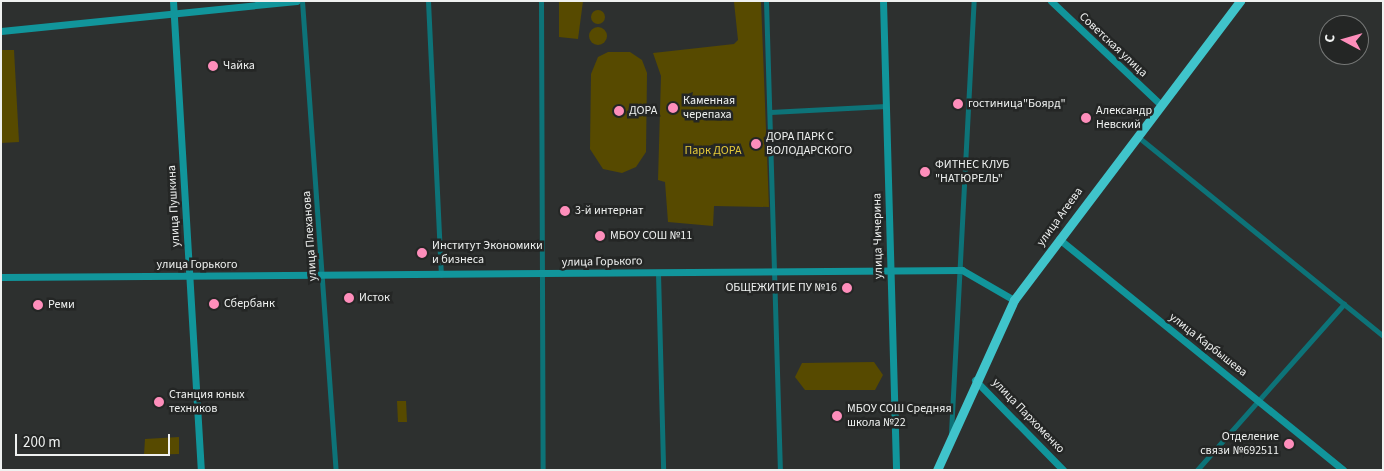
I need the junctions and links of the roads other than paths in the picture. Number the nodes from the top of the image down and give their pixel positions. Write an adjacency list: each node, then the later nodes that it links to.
1 (173, 1): 11 (main road, улица Пушкина)
2 (296, 1): 11 (main road)
3 (302, 1): 25 (street, улица Плеханова)
4 (428, 1): 23 (street)
5 (541, 1): 22 (street)
6 (766, 1): 15 (street)
7 (883, 1): 14 (main road, улица Чичерина)
8 (974, 1): 19 (street)
9 (1051, 1): 13 (main road, Советская улица)
10 (1240, 1): 13 (highway, улица Агеева)
11 (174, 14): 12 (main road); 24 (main road, улица Пушкина)
12 (1, 31)
13 (1160, 104): 16 (highway, улица Агеева)
14 (886, 106): 15 (street); 18 (main road, улица Чичерина)
15 (770, 112): 20 (street)
16 (1136, 136): 17 (highway, улица Агеева); 28 (street)
17 (1058, 240): 27 (highway, улица Агеева); 31 (main road, улица Карбышева)
18 (890, 270): 19 (main road, улица Горького); 20 (main road, улица Горького); 38 (main road, улица Чичерина)
19 (962, 270): 27 (main road, улица Горького); 32 (street)
20 (776, 272): 21 (main road, улица Горького); 37 (street)
21 (658, 273): 22 (main road, улица Горького); 36 (street)
22 (542, 274): 23 (main road, улица Горького); 35 (street)
23 (441, 275): 25 (main road, улица Горького)
24 (189, 276): 25 (main road, улица Горького); 26 (main road, улица Горького); 33 (main road, улица Пушкина)
25 (323, 276): 34 (street, улица Плеханова)
26 (1, 278)
27 (1014, 300): 30 (highway, улица Агеева)
28 (1344, 304): 29 (street); 31 (street)
29 (1383, 336)
30 (975, 380): 32 (highway, улица Агеева); 40 (main road, улица Пархоменко)
31 (1261, 402): 41 (street); 42 (main road, улица Карбышева)
32 (950, 439): 39 (highway, улица Агеева)
33 (201, 470)
34 (336, 470)
35 (543, 470)
36 (663, 470)
37 (780, 470)
38 (896, 470)
39 (937, 470)
40 (1064, 470)
41 (1197, 470)
42 (1343, 470)

